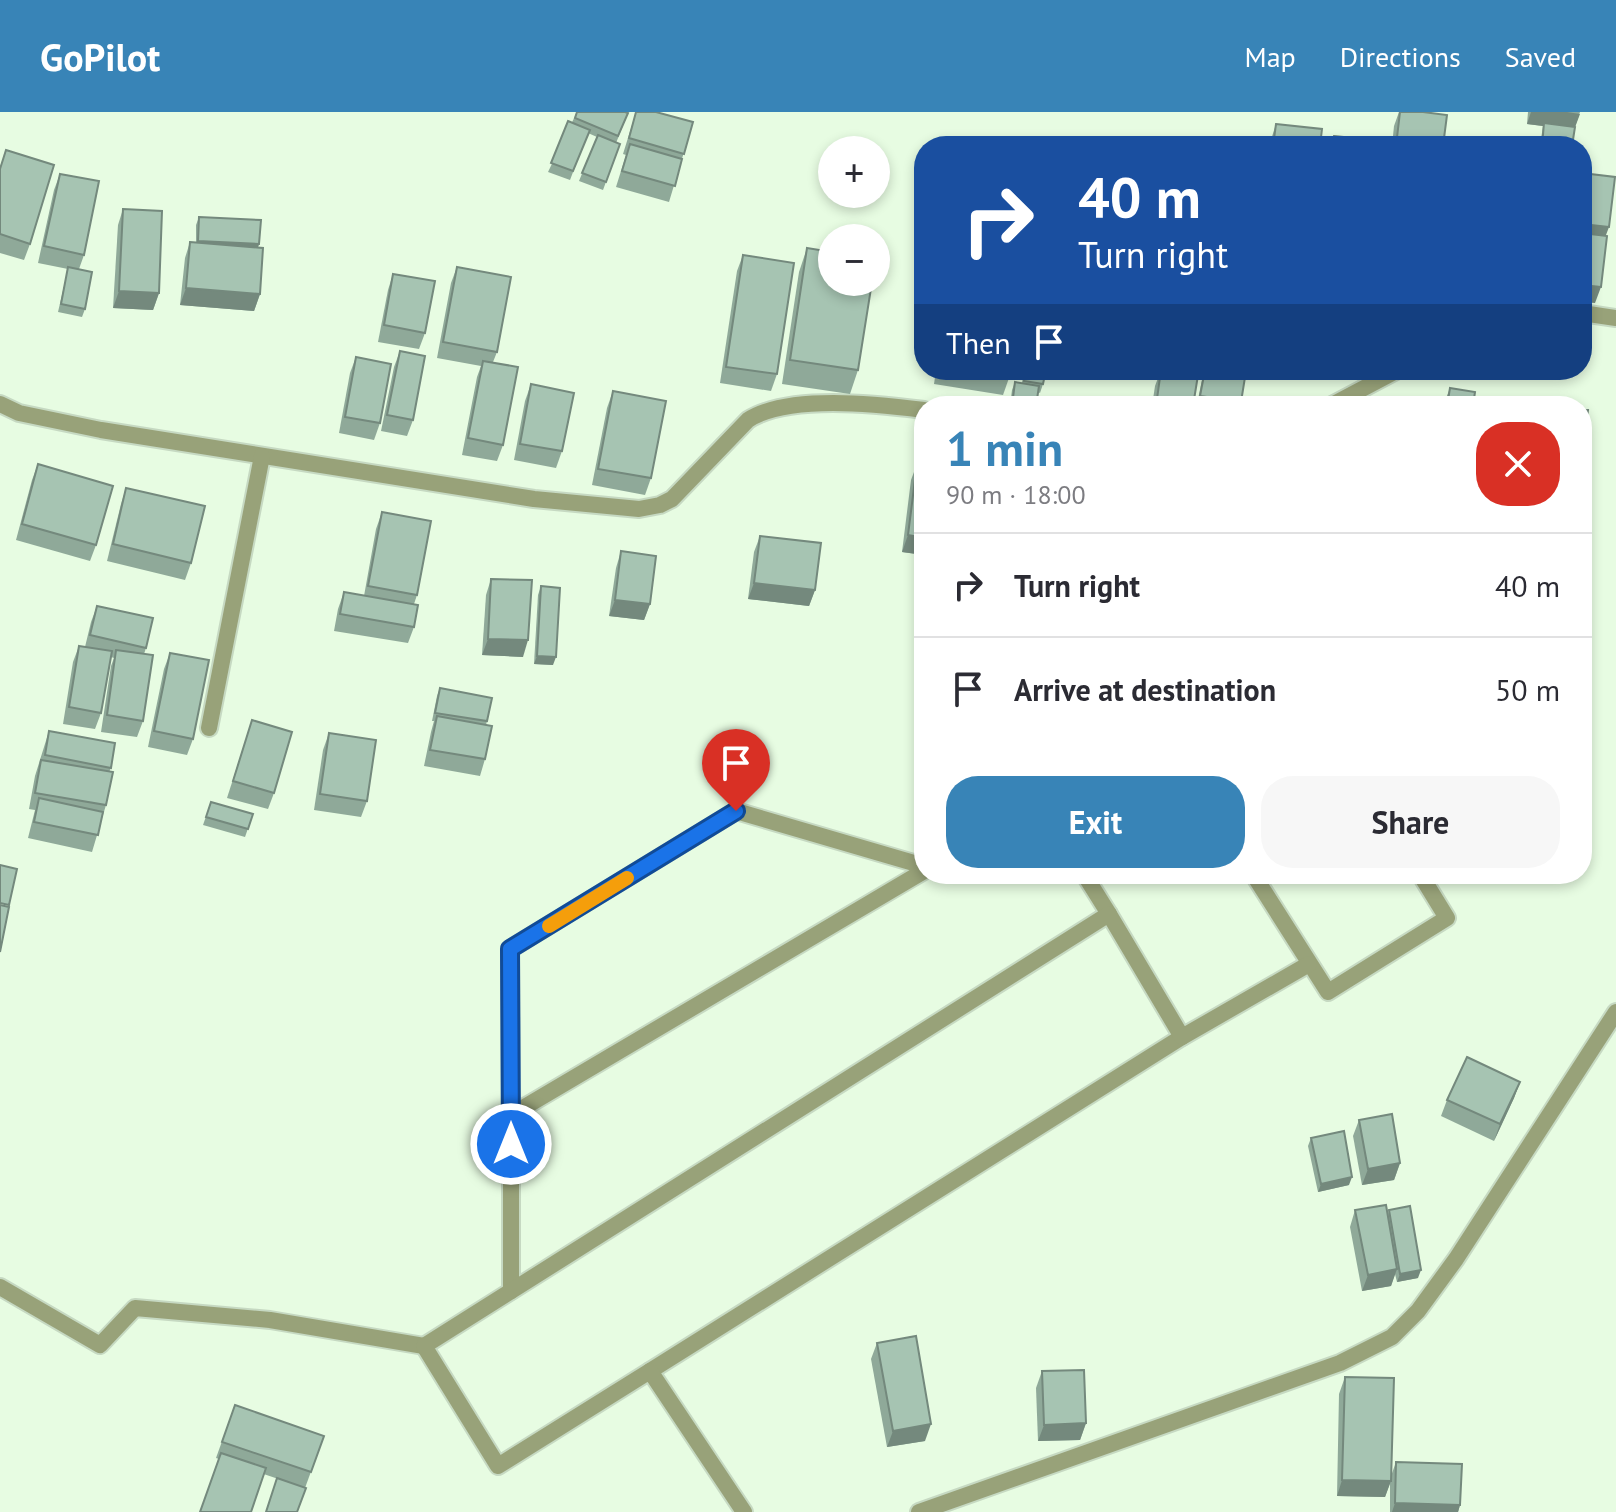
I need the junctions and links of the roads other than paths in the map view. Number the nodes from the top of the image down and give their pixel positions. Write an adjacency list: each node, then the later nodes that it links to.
1 (1592, 314): 2 (street)
2 (1616, 318)
3 (1379, 380): 4 (street)
4 (1349, 396)
5 (0, 404): 7 (street)
6 (914, 409): 7 (street)
7 (262, 456): 8 (street)
8 (209, 728)
9 (914, 866): 18 (street)
10 (914, 875): 18 (street)
11 (1090, 884): 14 (street)
12 (1259, 884): 15 (street)
13 (1426, 884): 15 (street)
14 (1109, 914): 17 (street); 20 (street)
15 (1309, 964): 17 (street)
16 (1616, 1012): 24 (street)
17 (1182, 1037): 22 (street)
18 (511, 1115): 20 (street)
19 (0, 1287): 21 (street)
20 (511, 1291): 21 (street)
21 (424, 1346): 22 (street)
22 (650, 1371): 23 (street)
23 (744, 1512)
24 (919, 1512)

